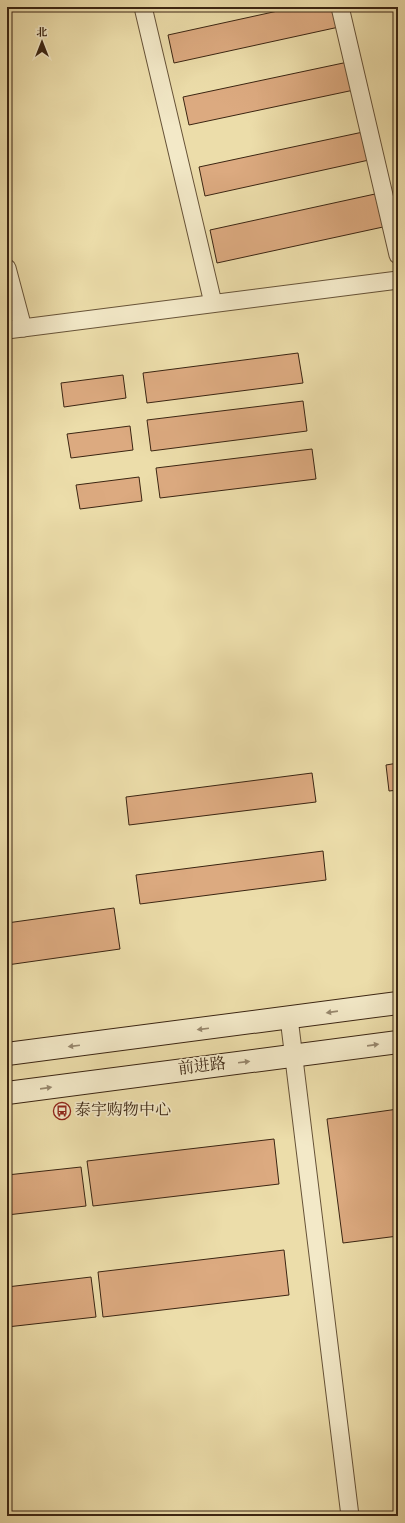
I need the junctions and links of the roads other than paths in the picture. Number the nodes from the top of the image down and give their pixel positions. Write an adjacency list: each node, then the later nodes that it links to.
1 (143, 7): 6 (street)
2 (340, 7): 3 (street)
3 (398, 255)
4 (7, 268): 7 (street)
5 (398, 280): 6 (street)
6 (213, 303): 7 (street)
7 (15, 329)
8 (398, 1003): 9 (main road, one-way to 9)
9 (289, 1018): 11 (main road, one-way to 11); 12 (street)
10 (398, 1042): 12 (main road, 前进路, one-way to 10)
11 (7, 1054)
12 (293, 1056): 13 (main road, 前进路, one-way to 12); 14 (street)
13 (7, 1093)
14 (350, 1516)

